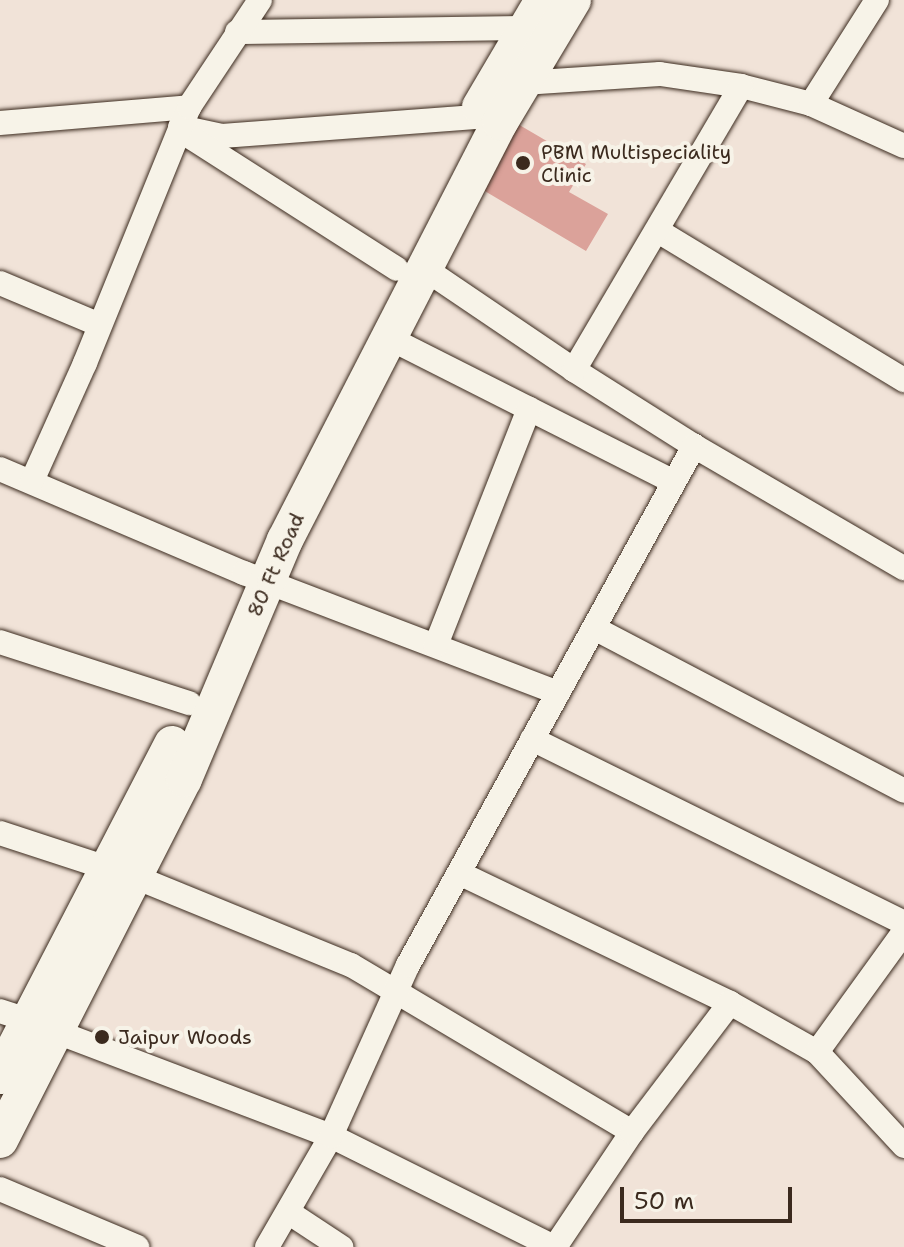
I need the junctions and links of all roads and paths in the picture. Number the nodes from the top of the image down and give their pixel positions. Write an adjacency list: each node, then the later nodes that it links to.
1 (260, 0): 5 (street)
2 (573, 0): 6 (main road, 80 Ft Road)
3 (877, 0): 8 (street)
4 (535, 14): 5 (street); 9 (main road, 80 Ft Road)
5 (237, 32): 10 (street)
6 (523, 83): 7 (street); 14 (main road, 80 Ft Road)
7 (741, 86): 8 (street); 13 (street)
8 (811, 104): 12 (street)
9 (475, 117): 10 (street); 14 (main road, 80 Ft Road)
10 (183, 121): 11 (street); 14 (street); 16 (street)
11 (0, 123)
12 (904, 146)
13 (658, 231): 18 (street); 19 (street)
14 (411, 269): 17 (main road, 80 Ft Road); 18 (street); 26 (main road, 80 Ft Road)
15 (0, 283): 16 (street)
16 (100, 325): 23 (street)
17 (389, 338): 20 (street); 26 (main road, 80 Ft Road)
18 (574, 370): 21 (street)
19 (904, 380)
20 (529, 409): 24 (street); 29 (street)
21 (694, 446): 24 (street); 25 (street)
22 (0, 469): 23 (street)
23 (32, 481): 26 (street)
24 (674, 482): 27 (street)
25 (904, 568)
26 (256, 577): 29 (street); 31 (main road, 80 Ft Road); 35 (main road, 80 Ft Road)
27 (594, 628): 30 (street); 33 (street)
28 (0, 642): 31 (street)
29 (436, 645): 30 (street)
30 (558, 693): 32 (street)
31 (189, 703): 35 (main road, 80 Ft Road)
32 (532, 739): 36 (street); 37 (street)
33 (904, 791)
34 (0, 833): 35 (street)
35 (122, 873): 39 (street); 41 (main road, 80 Ft Road)
36 (459, 873): 39 (street); 40 (street)
37 (904, 923)
38 (904, 932): 42 (street)
39 (396, 991): 44 (street); 45 (street)
40 (730, 1003): 42 (street); 44 (street)
41 (28, 1021): 43 (main road, 80 Ft Road); 45 (street); 46 (main road, 80 Ft Road)
42 (817, 1052): 47 (street)
43 (0, 1076)
44 (632, 1132): 53 (street)
45 (331, 1136): 49 (street); 53 (street)
46 (0, 1140)
47 (904, 1146)
48 (0, 1189): 50 (street)
49 (288, 1212): 51 (street); 52 (street)
50 (137, 1247)
51 (267, 1247)
52 (341, 1247)
53 (555, 1247)

